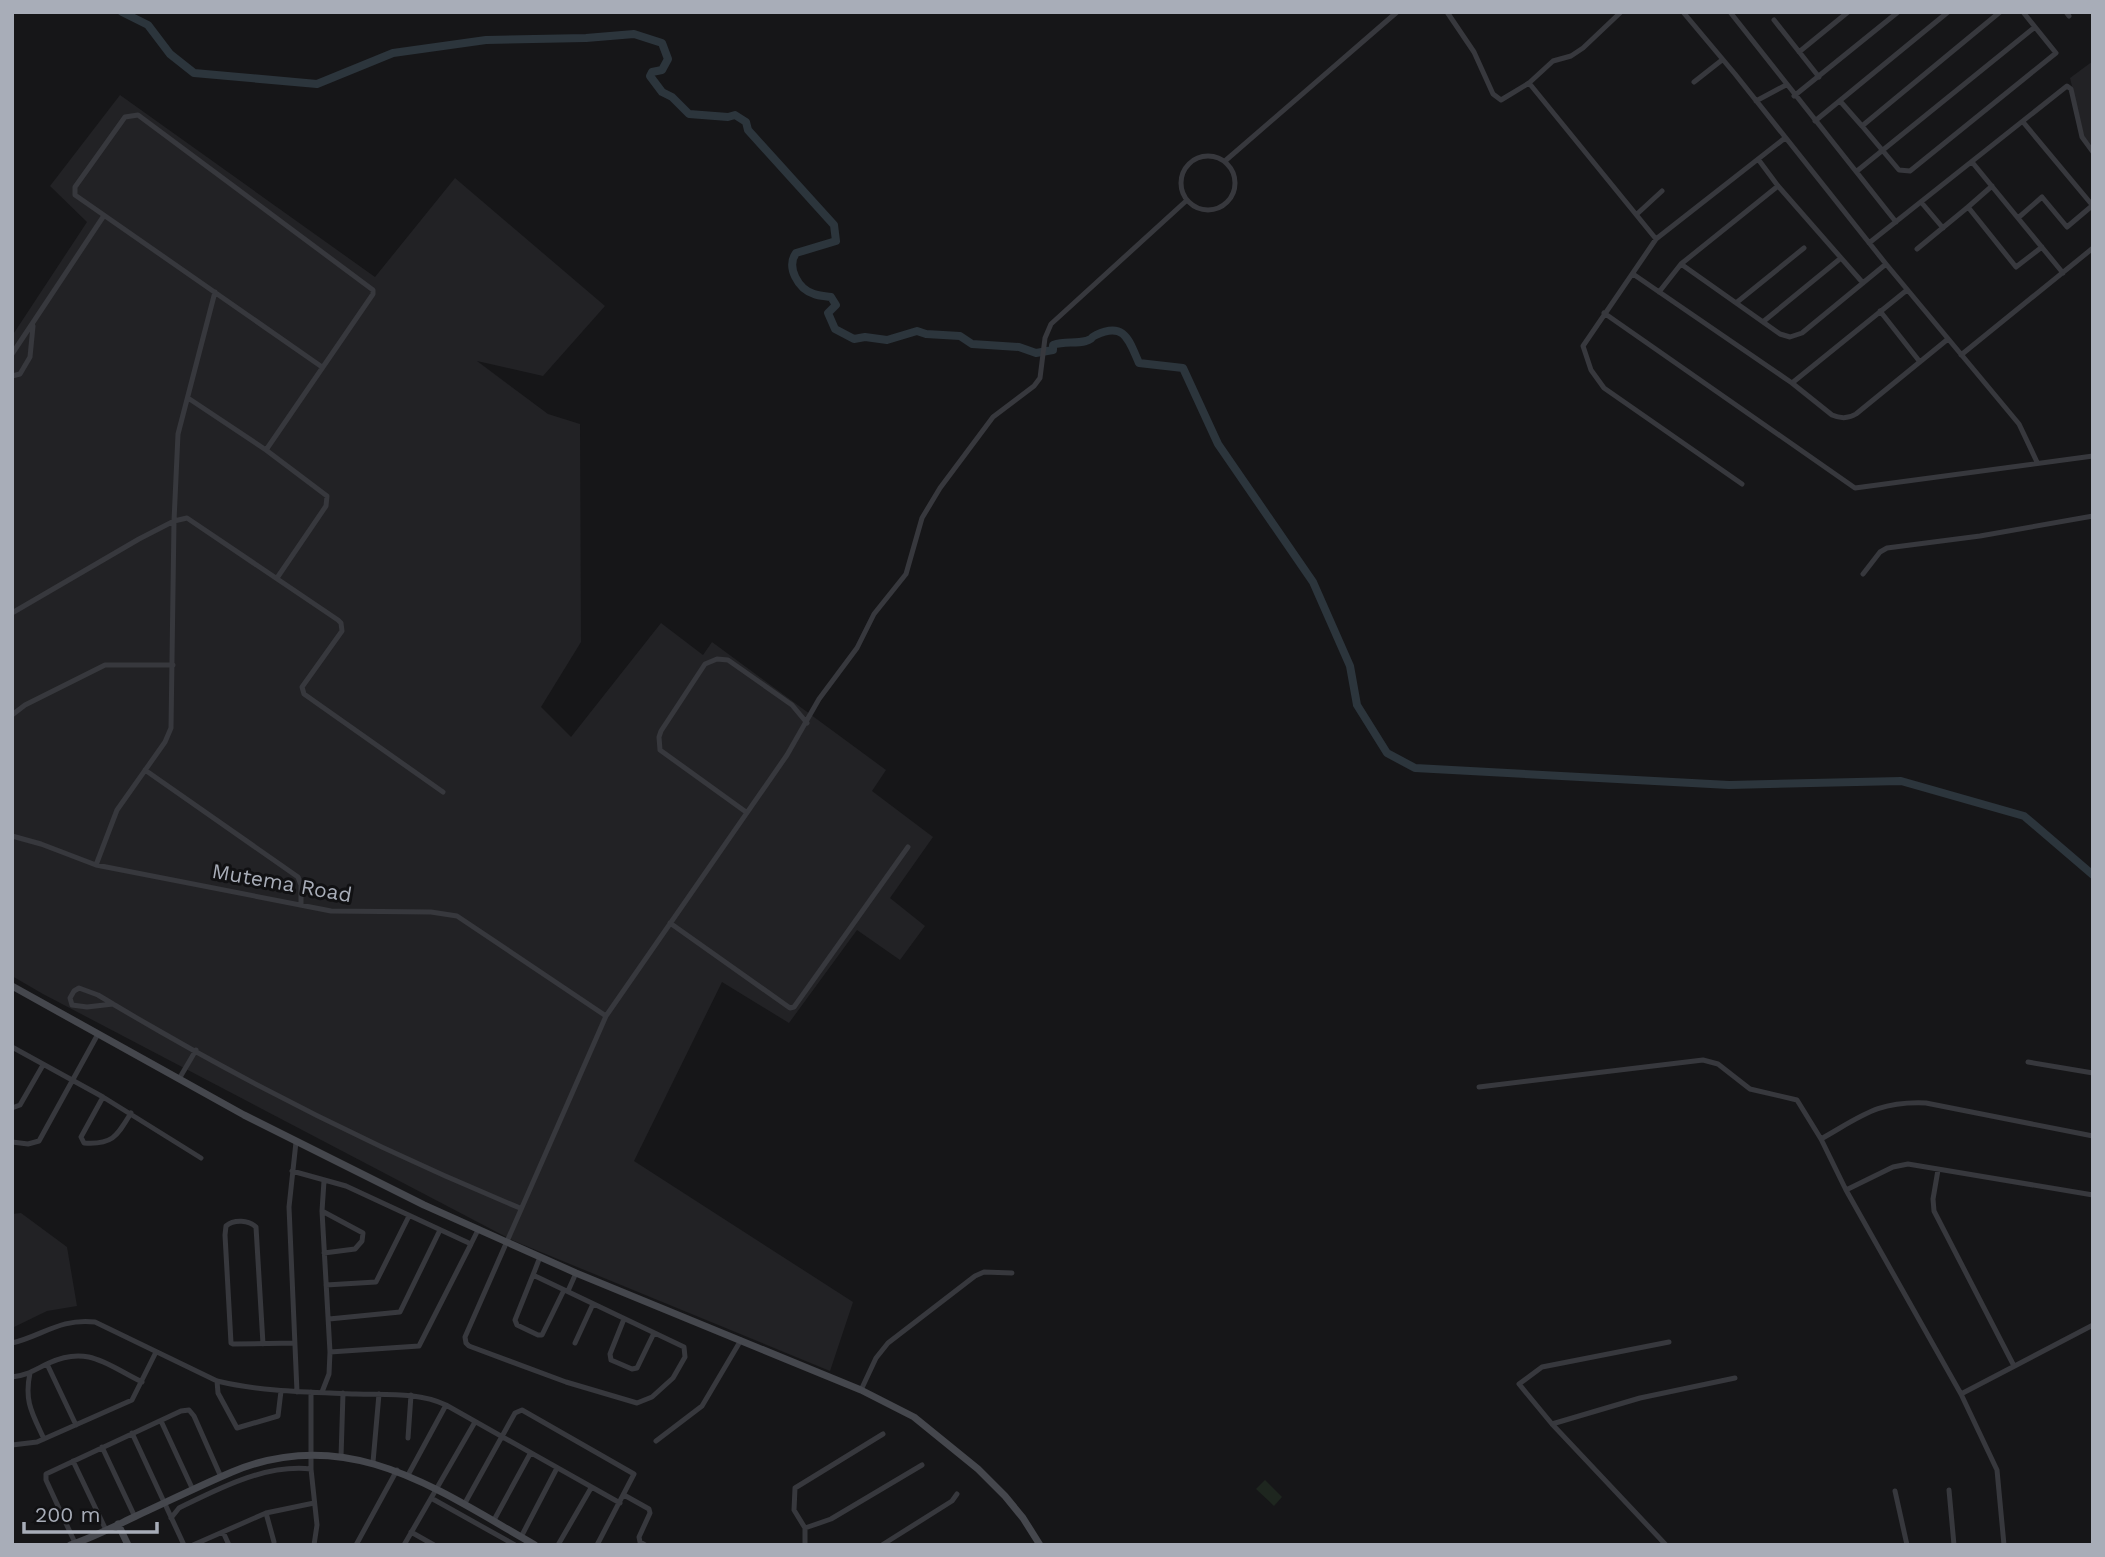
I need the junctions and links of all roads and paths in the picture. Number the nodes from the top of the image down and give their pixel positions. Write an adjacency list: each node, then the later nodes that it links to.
1 (1397, 12): 29 (street)
2 (1447, 12): 17 (street)
3 (1621, 12): 17 (street)
4 (1683, 12): 14 (street)
5 (1730, 12): 18 (street)
6 (1848, 12): 13 (street)
7 (1898, 12): 15 (street)
8 (1948, 12): 21 (street)
9 (2000, 12): 24 (street)
10 (2023, 12): 12 (street)
11 (1774, 20): 13 (street)
12 (2035, 27): 26 (street); 26 (street)
13 (1799, 52): 15 (street)
14 (1722, 60): 16 (street); 20 (street)
15 (1819, 77): 19 (street)
16 (1694, 82)
17 (1529, 83): 39 (street)
18 (1786, 85): 19 (street); 20 (street)
19 (1794, 96): 22 (street)
20 (1756, 101): 25 (street)
21 (1840, 101): 22 (street); 24 (street)
22 (1815, 121): 31 (street)
23 (2023, 122): 27 (street); 30 (street); 37 (street)
24 (1862, 126): 26 (street)
25 (1785, 138): 28 (street); 45 (street)
26 (1882, 151): 31 (street)
27 (2093, 152)
28 (1758, 159): 32 (street); 44 (street)
29 (1225, 161): 35 (street); 35 (street)
30 (1972, 162): 33 (street); 36 (street)
31 (1857, 171): 42 (street)
32 (1778, 186): 50 (street); 51 (street)
33 (1992, 186): 38 (street); 41 (street)
34 (1662, 191): 39 (street)
35 (1186, 201): 83 (street)
36 (1921, 202): 42 (street); 43 (street)
37 (2093, 206): 41 (street)
38 (1968, 207): 43 (street); 46 (street)
39 (1637, 214): 44 (street)
40 (103, 217): 57 (street); 63 (street); 68 (street)
41 (2018, 218): 46 (street)
42 (1896, 222): 45 (street)
43 (1943, 228): 49 (street)
44 (1656, 239): 54 (street)
45 (1869, 243): 52 (street)
46 (2042, 247): 53 (street)
47 (1804, 248): 59 (street)
48 (2093, 248): 53 (street)
49 (1917, 249)
50 (1841, 258): 55 (street); 62 (street)
51 (1681, 264): 58 (street); 59 (street)
52 (1886, 264): 55 (street); 56 (street)
53 (2063, 273): 66 (street)
54 (1633, 274): 58 (street); 61 (street)
55 (1863, 283): 62 (street)
56 (1907, 290): 60 (street); 64 (street)
57 (215, 292): 68 (street); 71 (street)
58 (1659, 292): 70 (street)
59 (1736, 303): 62 (street)
60 (1881, 311): 67 (street); 70 (street)
61 (1604, 313): 74 (street); 75 (street)
62 (1764, 321)
63 (34, 323): 65 (street); 69 (street)
64 (1948, 339): 66 (street); 67 (street)
65 (12, 354)
66 (1961, 355): 74 (street)
67 (1920, 362): 70 (street)
68 (322, 367): 72 (street)
69 (12, 376)
70 (1793, 383)
71 (188, 398): 72 (street); 77 (street)
72 (266, 450): 79 (street)
73 (2093, 456): 74 (street)
74 (2037, 462)
75 (1742, 484)
76 (2093, 516): 78 (street)
77 (174, 521): 79 (street); 80 (street); 81 (street)
78 (1863, 573)
79 (277, 578): 85 (street)
80 (12, 613)
81 (173, 665): 82 (street); 84 (street)
82 (12, 715)
83 (807, 723): 86 (street); 86 (street)
84 (145, 770): 89 (street); 90 (street)
85 (443, 792)
86 (746, 812): 91 (street)
87 (12, 836): 89 (street, Mutema Road)
88 (908, 847): 91 (street)
89 (96, 865): 90 (street, Mutema Road)
90 (301, 905): 94 (street, Mutema Road)
91 (670, 923): 94 (street)
92 (12, 986): 95 (main road)
93 (113, 1004): 93 (street); 97 (street)
94 (606, 1016): 118 (street)
95 (98, 1034): 101 (main road); 102 (street)
96 (12, 1047): 99 (street)
97 (196, 1050): 101 (street); 118 (street)
98 (2028, 1062): 100 (street)
99 (43, 1065): 102 (street); 105 (street)
100 (2093, 1073)
101 (178, 1079): 110 (main road)
102 (74, 1081): 104 (street); 109 (street)
103 (1479, 1087): 108 (street)
104 (103, 1097): 106 (street); 106 (street)
105 (12, 1108)
106 (131, 1113): 111 (street)
107 (2093, 1136): 108 (street)
108 (1821, 1139): 115 (street)
109 (12, 1142)
110 (296, 1142): 113 (street); 117 (main road)
111 (201, 1158)
112 (1938, 1170): 115 (street); 116 (street); 147 (street)
113 (292, 1171): 114 (street); 141 (street)
114 (324, 1181): 119 (street); 120 (street)
115 (1846, 1190): 160 (street)
116 (2093, 1195)
117 (424, 1205): 121 (street); 123 (main road)
118 (520, 1208): 125 (street)
119 (322, 1211): 126 (street); 126 (street)
120 (409, 1216): 121 (street); 131 (street)
121 (417, 1219): 122 (street)
122 (440, 1230): 124 (street); 134 (street)
123 (478, 1230): 124 (street); 125 (main road)
124 (471, 1244): 145 (street)
125 (507, 1244): 127 (main road); 137 (street)
126 (324, 1253): 131 (street)
127 (540, 1257): 128 (main road); 130 (street)
128 (576, 1273): 132 (street); 138 (main road)
129 (1012, 1273): 153 (street)
130 (533, 1275): 132 (street); 132 (street)
131 (326, 1285): 134 (street)
132 (566, 1291): 133 (street)
133 (593, 1304): 135 (street); 142 (street)
134 (329, 1319): 145 (street)
135 (624, 1319): 137 (street); 137 (street)
136 (2093, 1325): 147 (street)
137 (654, 1333)
138 (741, 1340): 153 (main road); 172 (street)
139 (1669, 1342): 165 (street)
140 (12, 1343): 144 (street)
141 (295, 1343): 143 (street); 155 (street)
142 (575, 1343)
143 (263, 1344): 143 (street)
144 (156, 1352): 151 (street); 152 (street)
145 (330, 1352): 157 (street)
146 (47, 1364): 148 (street); 152 (street); 166 (street)
147 (2014, 1366): 160 (street)
148 (30, 1373): 149 (street); 171 (street)
149 (12, 1377)
150 (1735, 1378): 165 (street)
151 (217, 1381): 154 (street); 154 (street)
152 (142, 1382): 166 (street)
153 (861, 1390): 225 (main road)
154 (281, 1391): 155 (street)
155 (297, 1392): 156 (street)
156 (311, 1392): 157 (street); 175 (street)
157 (322, 1392): 158 (street)
158 (343, 1393): 159 (street); 177 (street)
159 (379, 1394): 161 (street); 179 (street)
160 (1961, 1394): 229 (street)
161 (411, 1395): 162 (street); 170 (street)
162 (446, 1405): 164 (street); 184 (street)
163 (161, 1420): 167 (street); 185 (street); 188 (street)
164 (475, 1422): 169 (street); 186 (street)
165 (1552, 1424): 226 (street)
166 (76, 1425): 171 (street)
167 (132, 1433): 174 (street); 197 (street)
168 (883, 1434): 203 (street)
169 (501, 1437): 176 (street); 192 (street); 195 (street)
170 (408, 1438)
171 (44, 1439): 173 (street)
172 (656, 1441)
173 (12, 1445)
174 (102, 1447): 178 (street); 199 (street)
175 (310, 1454): 177 (main road); 182 (street); 185 (main road)
176 (530, 1454): 181 (street); 201 (street)
177 (341, 1457): 179 (main road)
178 (73, 1461): 204 (street); 209 (street)
179 (373, 1462): 183 (main road)
180 (922, 1465): 203 (street)
181 (557, 1468): 187 (street); 207 (street)
182 (311, 1469): 194 (street); 200 (street)
183 (397, 1470): 184 (main road); 215 (street)
184 (408, 1475): 186 (main road)
185 (222, 1477): 188 (main road)
186 (437, 1488): 193 (street); 195 (main road)
187 (591, 1488): 196 (street); 220 (street)
188 (193, 1490): 197 (main road)
189 (1949, 1490): 228 (street)
190 (1895, 1491): 227 (street)
191 (957, 1494): 224 (street)
192 (624, 1495): 196 (street); 222 (street)
193 (431, 1498): 206 (street); 218 (street)
194 (314, 1503): 198 (street); 214 (street)
195 (465, 1503): 201 (main road)
196 (620, 1503): 221 (street)
197 (164, 1504): 199 (main road); 200 (street)
198 (266, 1513): 205 (street); 208 (street)
199 (135, 1517): 202 (main road)
200 (171, 1518): 211 (street)
201 (494, 1520): 207 (main road)
202 (118, 1524): 204 (main road); 210 (main road)
203 (805, 1528): 223 (street)
204 (106, 1530): 209 (main road)
205 (223, 1532): 212 (street); 213 (street)
206 (411, 1532): 216 (street); 217 (street)
207 (521, 1537): 219 (main road)
208 (274, 1542)
209 (74, 1544)
210 (128, 1545)
211 (184, 1545)
212 (193, 1545)
213 (229, 1545)
214 (314, 1545)
215 (356, 1545)
216 (404, 1545)
217 (434, 1545)
218 (515, 1545)
219 (535, 1545)
220 (558, 1545)
221 (597, 1545)
222 (645, 1545)
223 (804, 1545)
224 (882, 1545)
225 (1040, 1545)
226 (1666, 1545)
227 (1907, 1545)
228 (1954, 1545)
229 (2004, 1545)

